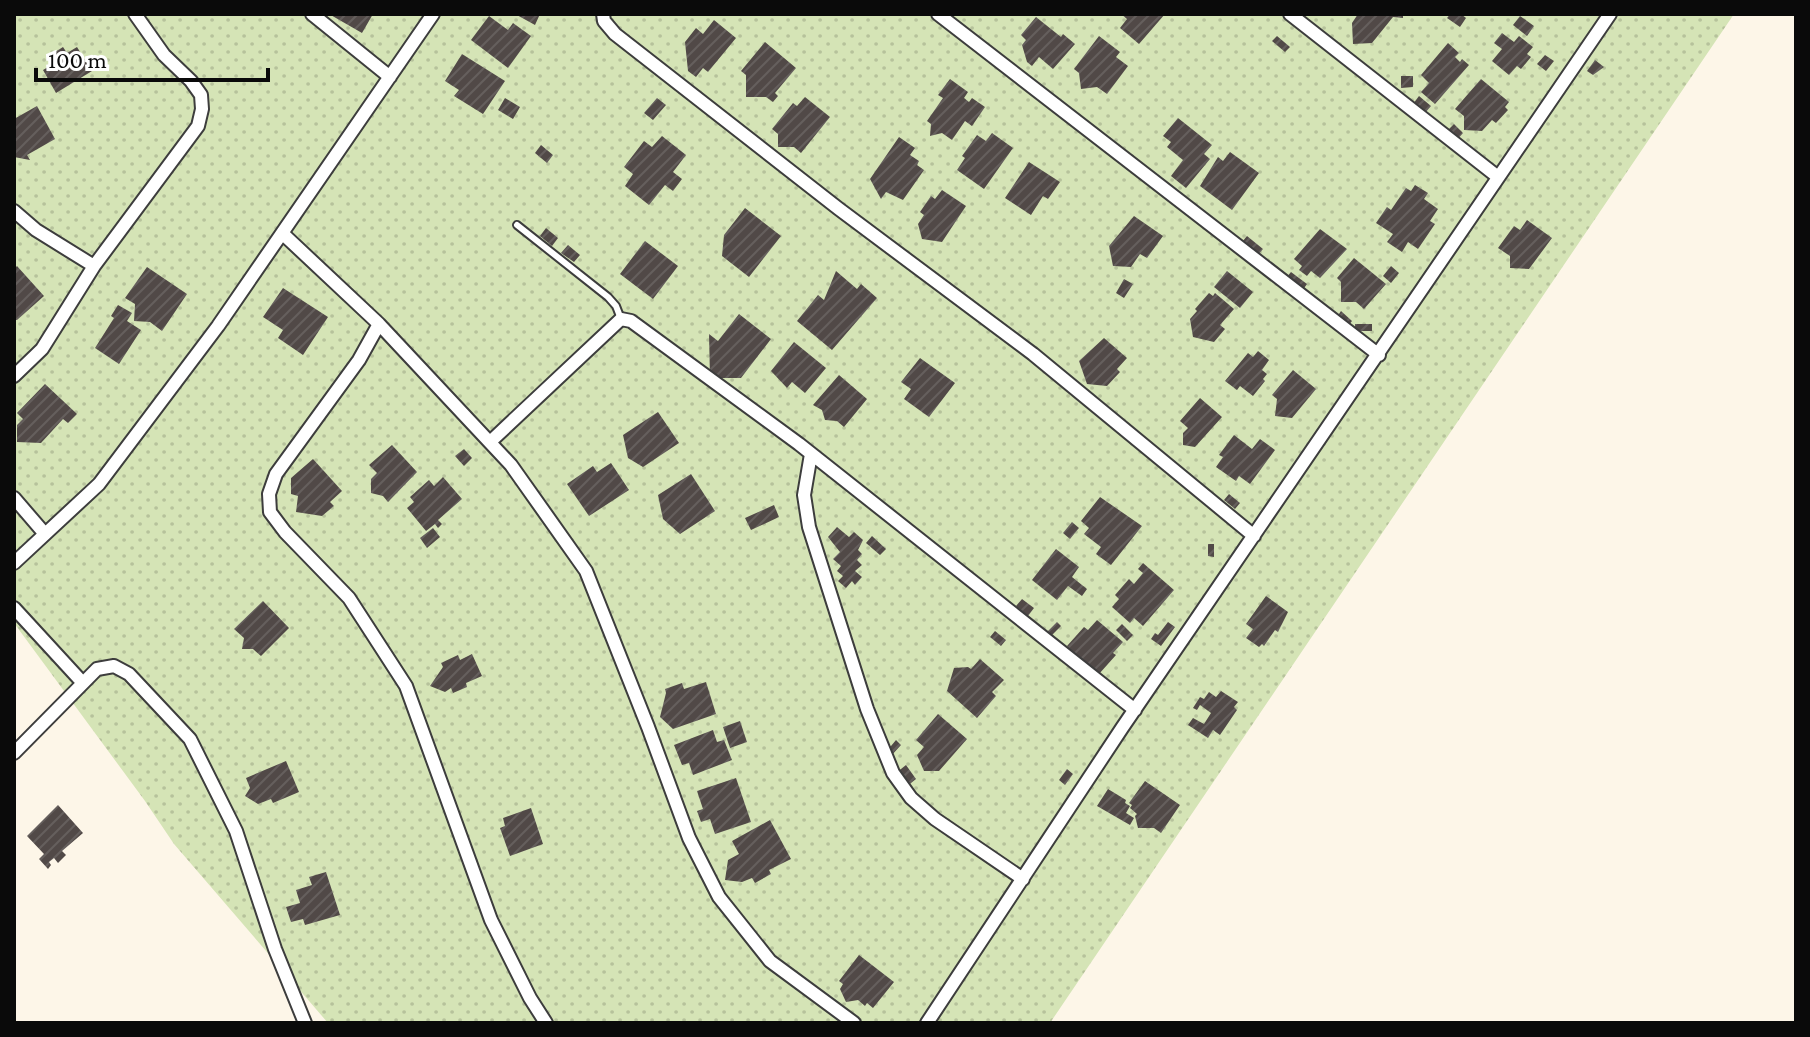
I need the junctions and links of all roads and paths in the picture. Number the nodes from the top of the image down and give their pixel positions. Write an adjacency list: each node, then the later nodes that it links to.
1 (135, 14): 13 (street)
2 (312, 14): 8 (street)
3 (433, 14): 8 (street)
4 (603, 14): 22 (street)
5 (938, 14): 16 (street)
6 (1290, 14): 9 (street)
7 (1610, 14): 9 (street)
8 (390, 77): 12 (street)
9 (1498, 177): 16 (street)
10 (14, 211): 13 (street)
11 (517, 225): 14 (lane)
12 (282, 233): 15 (street); 21 (street)
13 (94, 266): 17 (street)
14 (621, 319): 18 (street); 19 (street)
15 (379, 324): 18 (street); 30 (street)
16 (1379, 355): 22 (street)
17 (14, 376)
18 (490, 442): 31 (street)
19 (811, 454): 26 (street); 28 (street)
20 (14, 498): 21 (street)
21 (45, 534): 23 (street)
22 (1254, 536): 26 (street)
23 (14, 563)
24 (14, 608): 25 (street)
25 (82, 682): 27 (street); 29 (street)
26 (1135, 710): 28 (street)
27 (14, 753)
28 (1023, 879): 32 (street)
29 (305, 1023)
30 (546, 1023)
31 (854, 1023)
32 (927, 1023)

